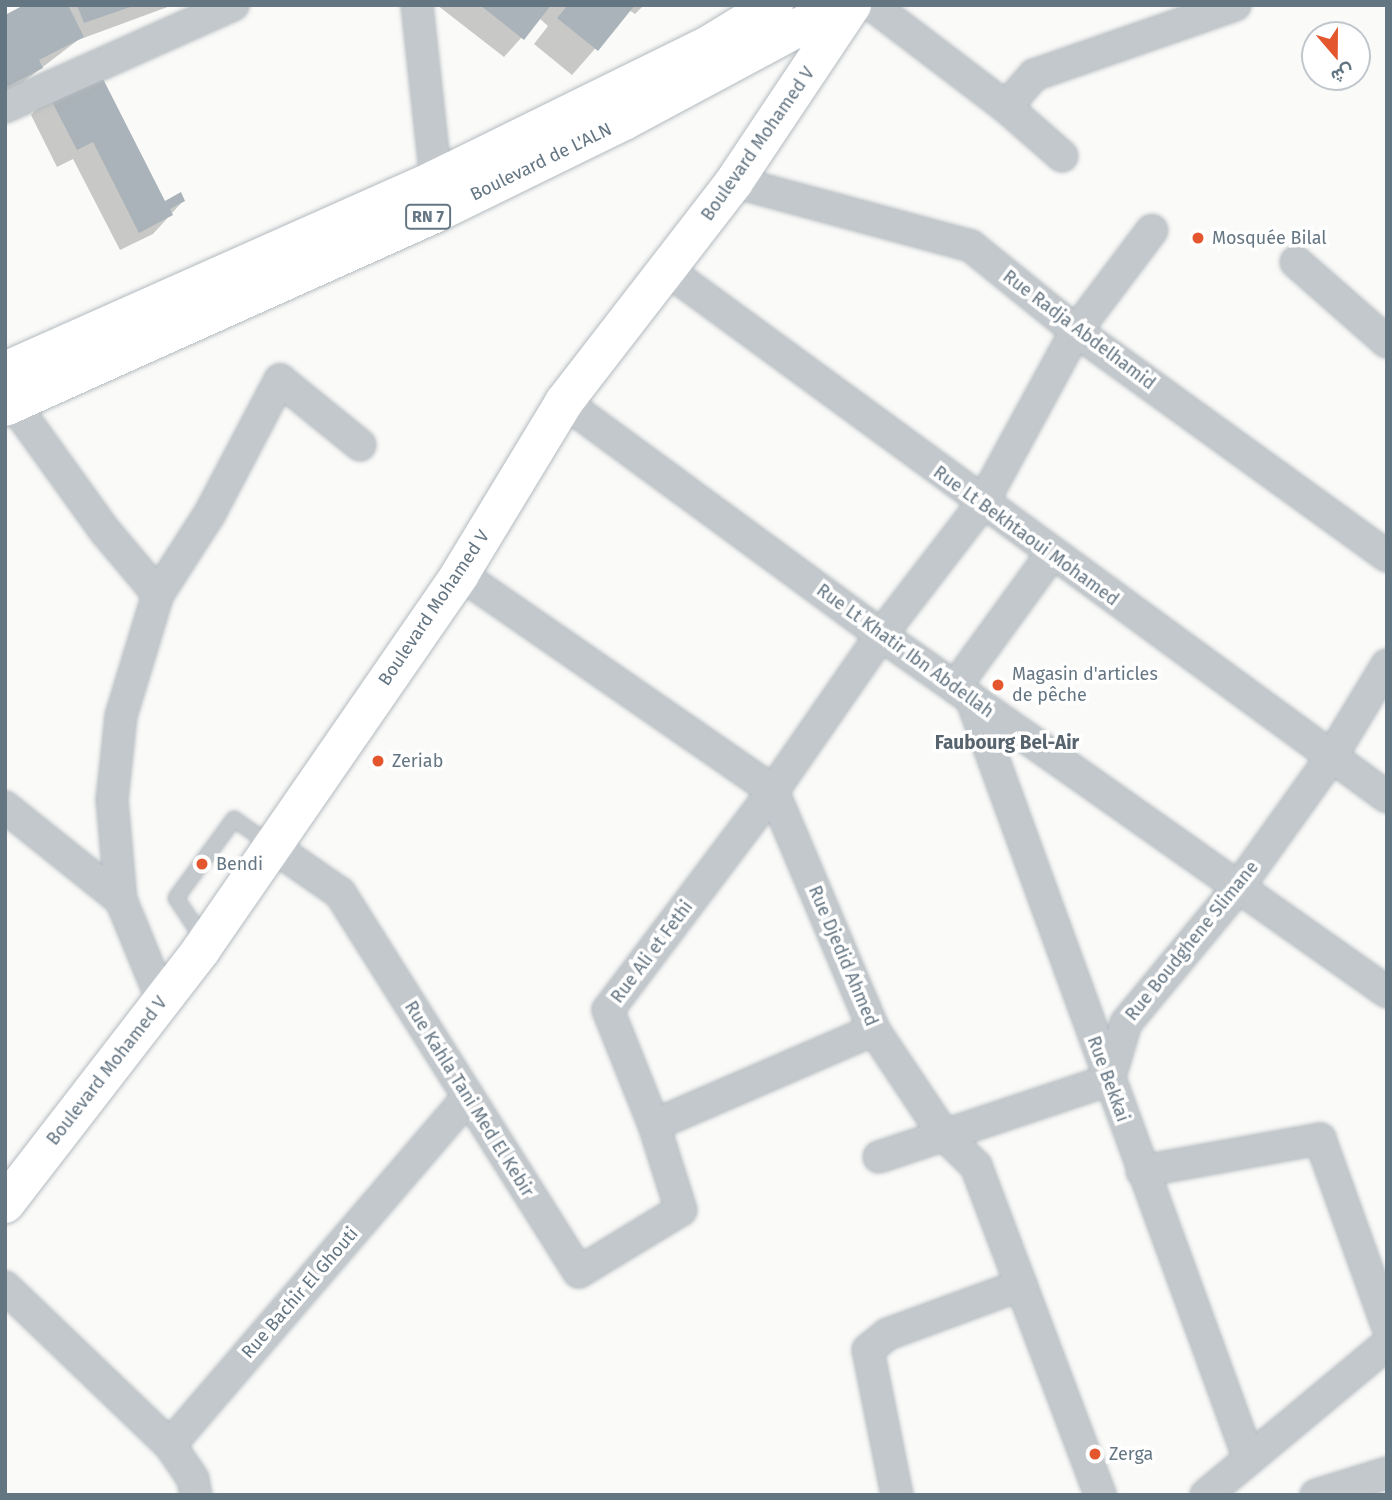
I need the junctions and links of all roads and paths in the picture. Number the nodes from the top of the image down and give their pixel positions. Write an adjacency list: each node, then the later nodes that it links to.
1 (233, 5): 8 (street)
2 (418, 5): 11 (street)
3 (774, 5): 11 (main road, Boulevard de L'ALN / RN 7)
4 (840, 5): 18 (main road, Boulevard de L'ALN / RN 7)
5 (852, 5): 12 (main road, Boulevard Mohamed V)
6 (872, 5): 9 (street)
7 (1235, 5): 9 (street)
8 (5, 107)
9 (1006, 107): 10 (street)
10 (1062, 156)
11 (436, 179): 18 (main road, Boulevard de L'ALN / RN 7)
12 (734, 182): 15 (main road, Boulevard Mohamed V); 16 (street, Rue Radja Abdelhamid)
13 (1152, 230): 16 (street)
14 (1296, 262): 17 (street)
15 (667, 270): 19 (main road, Boulevard Mohamed V); 21 (street, Rue Lt Bekhtaoui Mohamed)
16 (1076, 331): 21 (street); 23 (street, Rue Radja Abdelhamid)
17 (1387, 342)
18 (7, 393): 25 (street)
19 (564, 402): 24 (main road, Boulevard Mohamed V); 26 (street, Rue Lt Khatir Ibn Abdellah)
20 (360, 445): 25 (street)
21 (982, 504): 22 (street, Rue Lt Bekhtaoui Mohamed); 26 (street)
22 (1051, 555): 28 (street); 29 (street, Rue Lt Bekhtaoui Mohamed)
23 (1387, 556)
24 (460, 574): 30 (street); 33 (main road, Boulevard Mohamed V)
25 (158, 594): 35 (street)
26 (881, 635): 28 (street, Rue Lt Khatir Ibn Abdellah); 30 (street)
27 (1387, 665): 29 (street, Rue Boudghene Slimane)
28 (963, 692): 34 (street, Rue Lt Khatir Ibn Abdellah); 40 (street, Rue Bekkai)
29 (1330, 759): 31 (street, Rue Lt Bekhtaoui Mohamed); 34 (street, Rue Boudghene Slimane)
30 (773, 791): 39 (street, Rue Djedid Ahmed); 42 (street, Rue Ali et Fethi)
31 (1387, 797)
32 (5, 807): 35 (street)
33 (272, 846): 36 (main road, Boulevard Mohamed V); 36 (lane); 41 (street, Rue Kahla Tani Med El Kebir)
34 (1237, 889): 37 (street, Rue Lt Khatir Ibn Abdellah); 40 (street, Rue Boudghene Slimane)
35 (121, 900): 38 (street)
36 (206, 943): 38 (main road, Boulevard Mohamed V)
37 (1387, 992)
38 (162, 1000): 46 (main road, Boulevard Mohamed V)
39 (874, 1030): 42 (street); 43 (street, Rue Djedid Ahmed)
40 (1108, 1080): 43 (street); 45 (street, Rue Bekkai)
41 (468, 1097): 47 (street, Rue Kahla Tani Med El Kebir); 52 (street, Rue Bachir El Ghouti)
42 (654, 1125): 47 (street, Rue Ali et Fethi)
43 (944, 1135): 44 (street); 48 (street, Rue Djedid Ahmed)
44 (879, 1157)
45 (1142, 1171): 50 (street); 53 (street, Rue Bekkai)
46 (5, 1204)
47 (681, 1209)
48 (1021, 1285): 56 (street); 57 (street, Rue Djedid Ahmed)
49 (5, 1287): 52 (street)
50 (1387, 1325)
51 (1387, 1344): 53 (street)
52 (170, 1444): 55 (street)
53 (1249, 1459): 58 (street)
54 (1387, 1473): 59 (street)
55 (196, 1495)
56 (897, 1495)
57 (1100, 1495)
58 (1206, 1495)
59 (1316, 1495)

